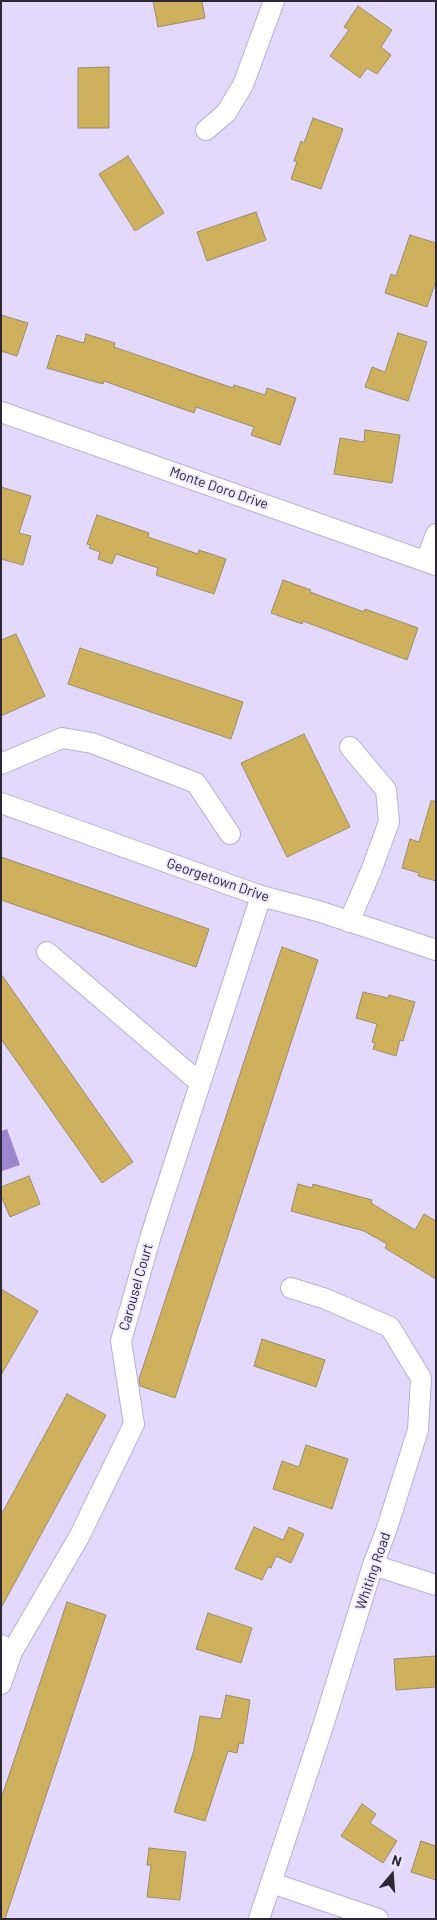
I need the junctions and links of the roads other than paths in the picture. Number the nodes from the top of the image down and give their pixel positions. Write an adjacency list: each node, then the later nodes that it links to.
1 (274, 1): 2 (street)
2 (206, 130)
3 (1, 412): 5 (street, Monte Doro Drive)
4 (436, 534): 5 (street)
5 (431, 563)
6 (350, 747): 11 (street)
7 (1, 764): 9 (street)
8 (1, 803): 10 (street, Georgetown Drive)
9 (230, 834)
10 (261, 896): 11 (street, Georgetown Drive); 14 (street, Carousel Court)
11 (348, 922): 12 (street, Georgetown Drive)
12 (436, 950)
13 (47, 952): 14 (street)
14 (200, 1083): 18 (street, Carousel Court)
15 (291, 1288): 16 (street, Whiting Road)
16 (373, 1565): 17 (street); 20 (street, Whiting Road)
17 (436, 1585)
18 (7, 1648): 19 (street, Carousel Court)
19 (1, 1684)
20 (272, 1883): 21 (street, Whiting Road); 22 (street)
21 (259, 1919)
22 (378, 1919)

